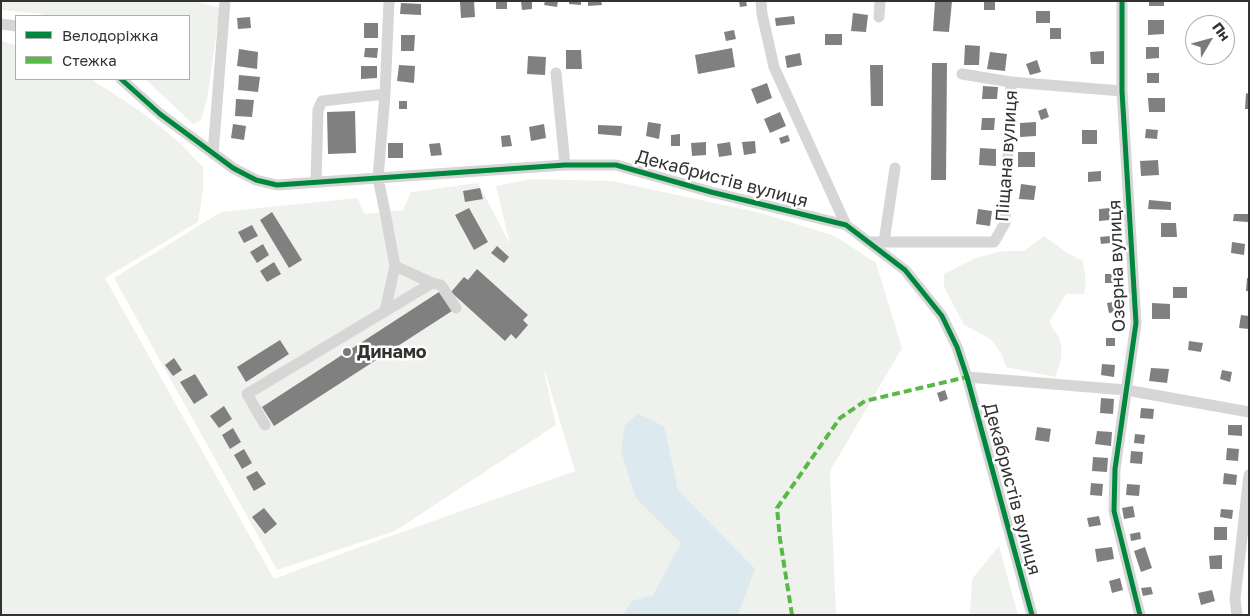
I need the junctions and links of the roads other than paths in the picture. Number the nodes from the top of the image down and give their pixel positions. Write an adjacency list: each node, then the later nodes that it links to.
1 (225, 1): 15 (street)
2 (389, 1): 14 (street)
3 (761, 1): 20 (street)
4 (880, 1): 6 (street)
5 (1122, 1): 13 (street, Озерна вулиця)
6 (879, 17)
7 (1, 24): 8 (street)
8 (15, 26)
9 (556, 73): 16 (street)
10 (962, 74): 12 (street)
11 (122, 80): 15 (street, Декабристів вулиця)
12 (1011, 82): 13 (street, Піщана вулиця); 22 (street, Піщана вулиця)
13 (1122, 91): 28 (street, Озерна вулиця)
14 (385, 94): 18 (street); 19 (street)
15 (214, 154): 19 (street, Декабристів вулиця)
16 (565, 165): 18 (street, Декабристів вулиця); 20 (street, Декабристів вулиця)
17 (896, 168): 22 (street)
18 (378, 178): 19 (street, Декабристів вулиця); 23 (street)
19 (316, 182)
20 (846, 225): 21 (street, Декабристів вулиця)
21 (868, 242): 22 (street, Піщана вулиця); 27 (street, Декабристів вулиця)
22 (884, 242)
23 (395, 266): 24 (street); 26 (street)
24 (432, 283): 25 (street); 26 (street)
25 (456, 308)
26 (386, 311): 30 (street)
27 (967, 377): 28 (street); 32 (street, Декабристів вулиця)
28 (1126, 390): 29 (street); 33 (street, Озерна вулиця)
29 (1249, 412)
30 (266, 425)
31 (1249, 475): 34 (street)
32 (1032, 615)
33 (1140, 615)
34 (1237, 615)

